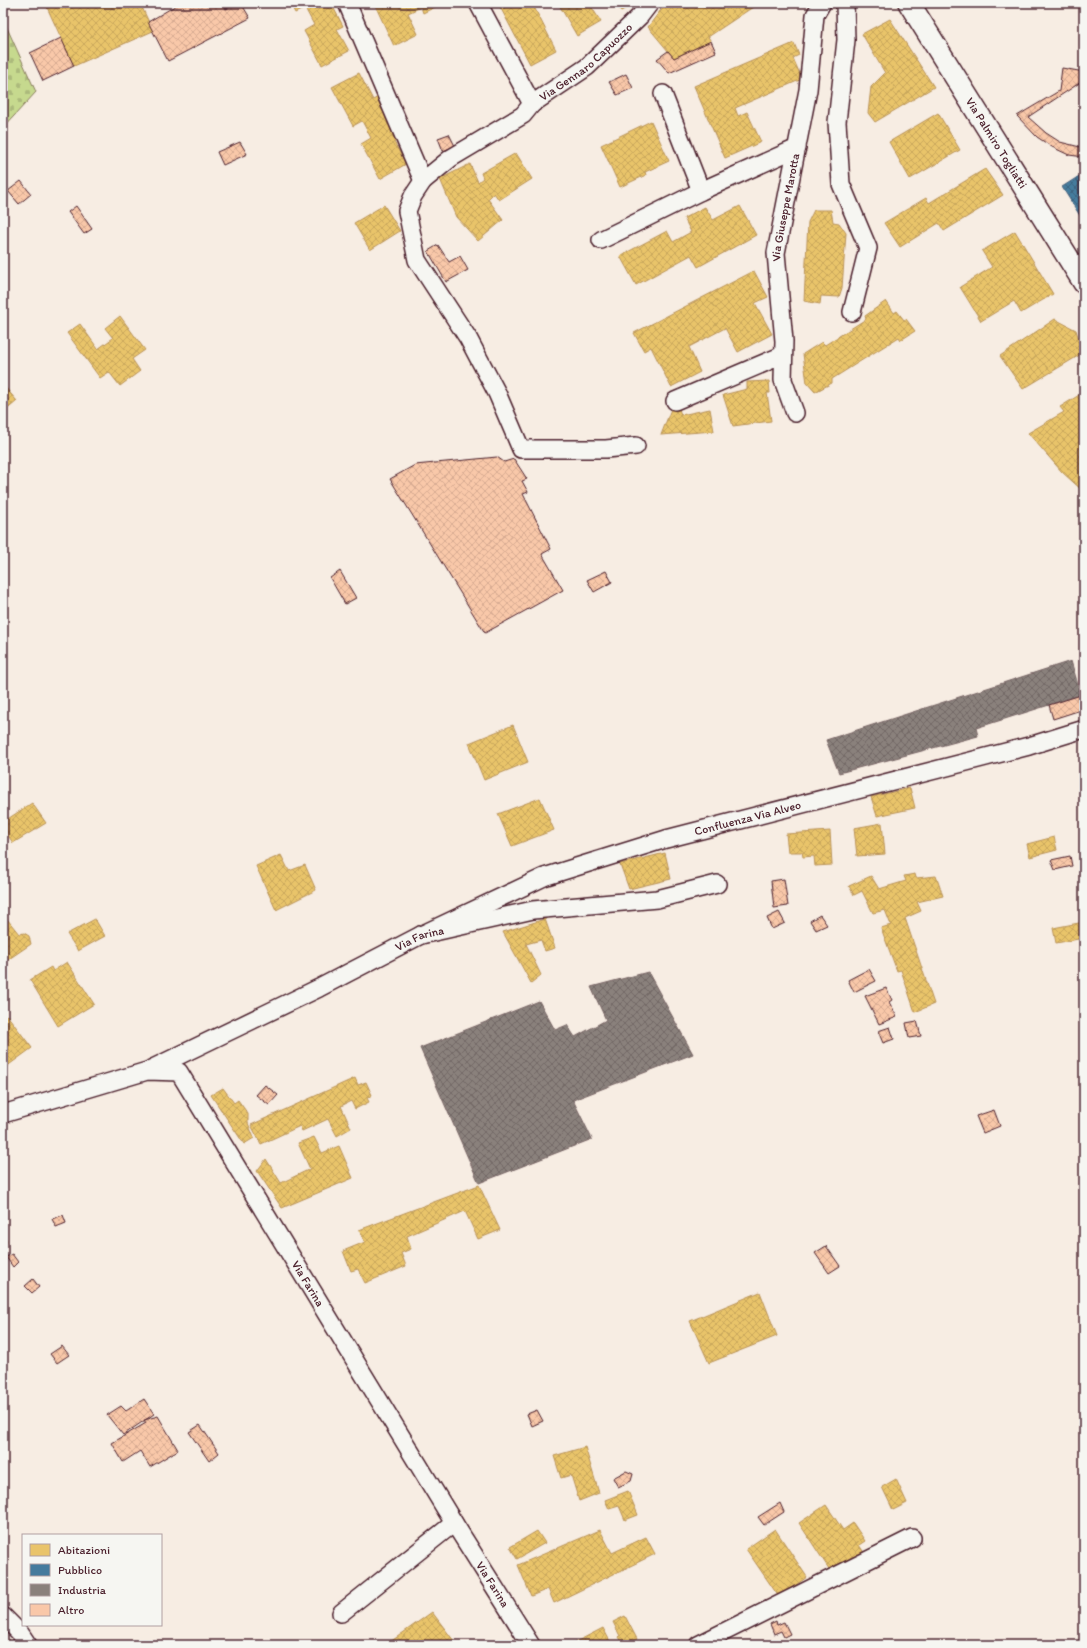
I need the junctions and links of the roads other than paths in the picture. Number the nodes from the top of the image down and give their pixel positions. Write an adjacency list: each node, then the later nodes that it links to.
1 (347, 3): 10 (street)
2 (478, 3): 8 (street, Via Gennaro Capuozzo)
3 (650, 3): 8 (street, Via Gennaro Capuozzo)
4 (822, 3): 9 (street, Via Giuseppe Marotta)
5 (845, 3): 14 (street)
6 (909, 3): 13 (street, Via Palmiro Togliatti)
7 (663, 94): 11 (street)
8 (532, 104): 10 (street)
9 (797, 148): 11 (street); 15 (street, Via Giuseppe Marotta)
10 (423, 181): 18 (street)
11 (701, 191): 12 (street)
12 (600, 240)
13 (1084, 283)
14 (852, 312)
15 (783, 355): 16 (street); 17 (street, Via Giuseppe Marotta)
16 (675, 401)
17 (796, 413)
18 (636, 446)
19 (1084, 729): 21 (street, Confluenza Via Alveo)
20 (717, 884): 21 (street, Via Farina)
21 (421, 935): 22 (street, Via Farina)
22 (147, 1071): 23 (street, Via Farina); 24 (street, Via Farina)
23 (3, 1114)
24 (454, 1523): 26 (street); 29 (street, Via Farina)
25 (912, 1538): 30 (street)
26 (341, 1613)
27 (3, 1616): 28 (street)
28 (28, 1645)
29 (531, 1645)
30 (698, 1645)

